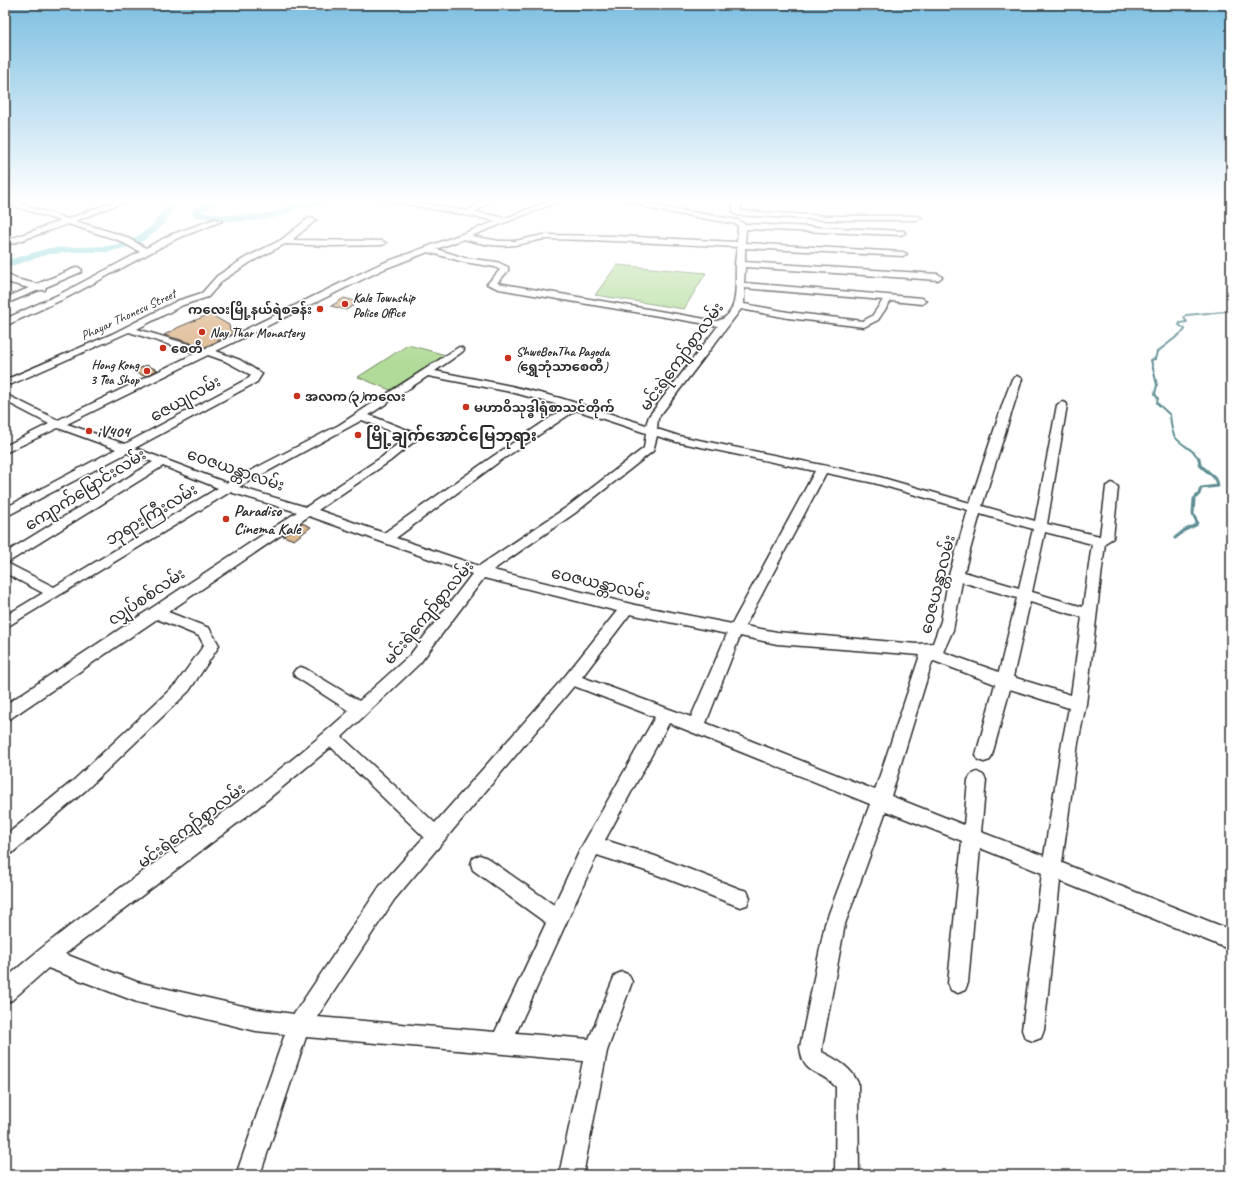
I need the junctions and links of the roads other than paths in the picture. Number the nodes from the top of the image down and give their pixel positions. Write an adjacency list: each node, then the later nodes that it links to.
1 (139, 254): 12 (street)
2 (260, 254): 19 (street, Phayar Thonesu Street)
3 (413, 254): 21 (street)
4 (438, 254): 17 (street)
5 (739, 254): 6 (street, မင်းရဲကျော်စွာလမ်း)
6 (739, 264): 9 (street); 10 (street, မင်းရဲကျော်စွာလမ်း)
7 (78, 270): 11 (street)
8 (6, 276): 11 (street)
9 (938, 277)
10 (740, 285): 13 (street); 16 (street, မင်းရဲကျော်စွာလမ်း)
11 (38, 287): 12 (street); 14 (street)
12 (65, 295): 18 (street)
13 (889, 298): 15 (street); 16 (street)
14 (5, 301)
15 (922, 301)
16 (739, 306): 17 (street, မင်းရဲကျော်စွာလမ်း)
17 (728, 321): 30 (street, မင်းရဲကျော်စွာလမ်း)
18 (5, 323)
19 (128, 329): 21 (street); 24 (street, Phayar Thonesu Street)
20 (459, 350): 22 (street, ဘုရားကြီးလမ်း)
21 (208, 351): 29 (street); 31 (street, ဇေယျလမ်း)
22 (427, 373): 27 (street); 28 (street, ဘုရားကြီးလမ်း)
23 (1017, 379): 37 (street, ဝေဇယန္တာလမ်း)
24 (6, 383)
25 (5, 397): 29 (street, ဝေဇယန္တာလမ်း)
26 (1062, 404): 40 (street)
27 (575, 406): 30 (street); 41 (street)
28 (361, 416): 36 (street, ဘုရားကြီးလမ်း); 38 (street, လျှပ်စစ်လမ်း)
29 (59, 425): 31 (street, ဝေဇယန္တာလမ်း); 32 (street)
30 (650, 430): 34 (street); 45 (street, မင်းရဲကျော်စွာလမ်း)
31 (126, 449): 33 (street, ဝေဇယန္တာလမ်း); 39 (street, ဇေယျလမ်း)
32 (5, 450)
33 (162, 461): 36 (street, ဝေဇယန္တာလမ်း); 43 (street, ကျောက်မြောင်းလမ်း)
34 (822, 470): 37 (street); 53 (street)
35 (1112, 487): 42 (street)
36 (228, 488): 38 (street, ဝေဇယန္တာလမ်း); 47 (street, ဘုရားကြီးလမ်း)
37 (974, 507): 40 (street); 46 (street, ဝေဇယန္တာလမ်း)
38 (307, 511): 41 (street, ဝေဇယန္တာလမ်း); 50 (street, လျှပ်စစ်လမ်း)
39 (5, 513)
40 (1040, 527): 42 (street); 48 (street)
41 (387, 538): 45 (street, ဝေဇယန္တာလမ်း)
42 (1099, 541): 51 (street)
43 (5, 559)
44 (5, 567): 47 (street)
45 (481, 572): 49 (street, ဝေဇယန္တာလမ်း); 58 (street, မင်းရဲကျော်စွာလမ်း)
46 (956, 575): 48 (street); 53 (street, ဝေဇယန္တာလမ်း)
47 (54, 592): 52 (street, ဘုရားကြီးလမ်း)
48 (1024, 594): 51 (street); 56 (street)
49 (627, 608): 53 (street, ဝေဇယန္တာလမ်း); 55 (street)
50 (154, 612): 59 (street, လျှပ်စစ်လမ်း); 69 (street)
51 (1090, 614): 57 (street)
52 (5, 623)
53 (736, 629): 61 (street)
54 (301, 673): 58 (street)
55 (571, 678): 60 (street); 66 (street)
56 (1005, 681): 57 (street); 63 (street); 65 (street)
57 (1078, 704): 71 (street)
58 (361, 710): 62 (street, မင်းရဲကျော်စွာလမ်း)
59 (5, 713)
60 (665, 714): 61 (street); 68 (street)
61 (696, 726): 65 (street)
62 (331, 737): 66 (street); 75 (street, မင်းရဲကျော်စွာလမ်း)
63 (984, 755)
64 (977, 780): 67 (street)
65 (880, 802): 67 (street); 85 (street)
66 (436, 836): 79 (street)
67 (972, 837): 71 (street); 77 (street)
68 (593, 844): 72 (street); 73 (street)
69 (5, 847)
70 (480, 864): 73 (street)
71 (1052, 867): 74 (street); 80 (street)
72 (740, 898)
73 (557, 918): 81 (street)
74 (1231, 940)
75 (45, 957): 78 (street, မင်းရဲကျော်စွာလမ်း); 79 (street)
76 (622, 982): 82 (street)
77 (958, 983)
78 (5, 993)
79 (299, 1025): 81 (street); 83 (street)
80 (1033, 1030)
81 (500, 1043): 82 (street)
82 (596, 1051): 84 (street)
83 (248, 1175)
84 (571, 1175)
85 (847, 1175)

